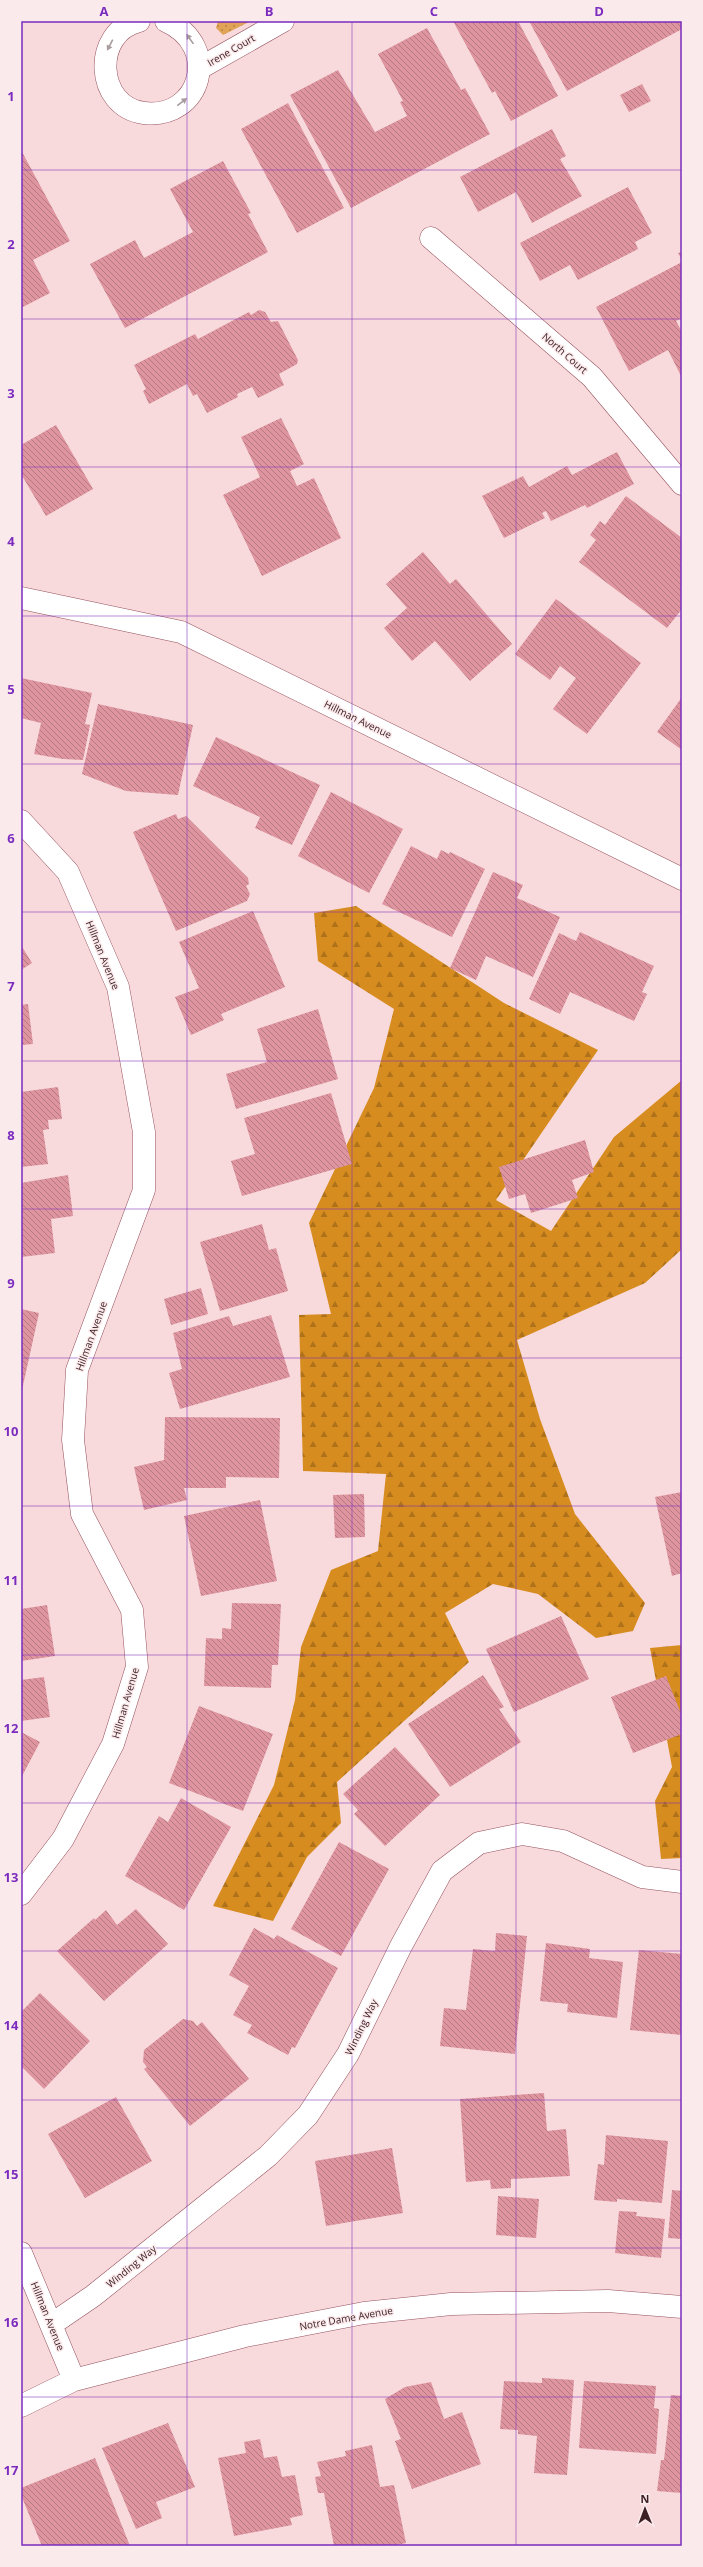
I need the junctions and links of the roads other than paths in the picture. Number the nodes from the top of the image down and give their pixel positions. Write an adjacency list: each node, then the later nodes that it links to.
1 (139, 21): 4 (street, Irene Court, one-way to 4)
2 (166, 21): 4 (street, Irene Court, one-way to 2)
3 (283, 21): 4 (street, Irene Court)
4 (200, 68)
5 (431, 238): 6 (street, North Court)
6 (682, 484)
7 (21, 598): 9 (street, Hillman Avenue)
8 (21, 821): 11 (street, Hillman Avenue)
9 (682, 879)
10 (682, 1882): 14 (street, Winding Way)
11 (21, 1894)
12 (21, 2252): 14 (street, Hillman Avenue)
13 (682, 2307): 15 (street, Notre Dame Avenue)
14 (52, 2324): 15 (street, Hillman Avenue)
15 (74, 2380): 16 (street, Notre Dame Avenue)
16 (21, 2406)

